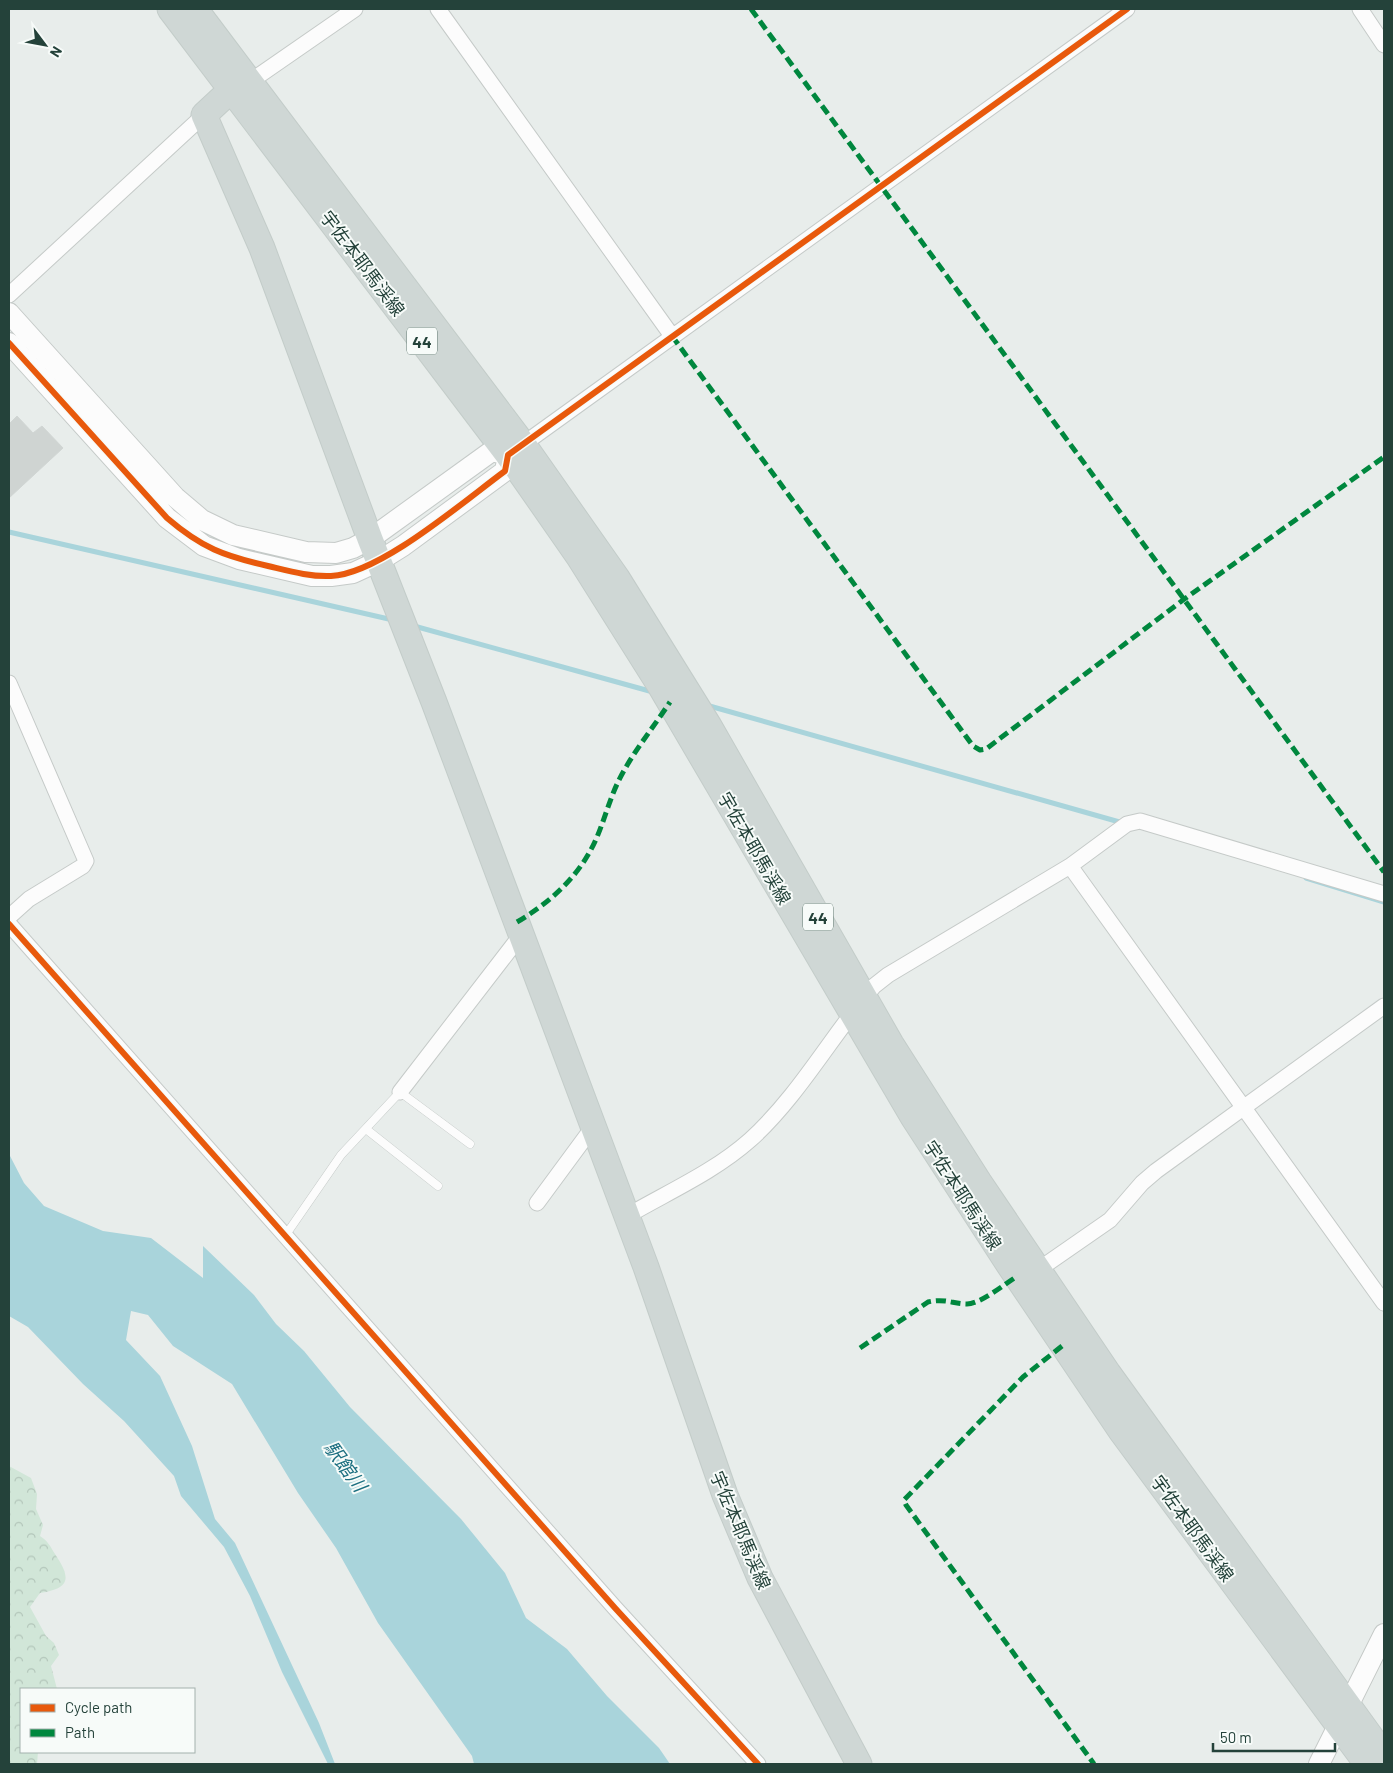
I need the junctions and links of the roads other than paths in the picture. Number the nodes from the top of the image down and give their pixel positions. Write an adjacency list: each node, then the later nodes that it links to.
1 (170, 9): 8 (main road, 宇佐本耶馬渓線 / 44)
2 (195, 9): 8 (main road, 宇佐本耶馬渓線 / 44)
3 (355, 9): 8 (street)
4 (438, 9): 12 (street)
5 (1127, 9): 12 (street)
6 (1360, 9): 7 (street)
7 (1384, 45)
8 (242, 85): 9 (main road); 14 (main road, 宇佐本耶馬渓線 / 44)
9 (204, 115): 10 (street); 15 (main road, 宇佐本耶馬渓線)
10 (9, 295)
11 (9, 314): 15 (street)
12 (672, 336): 14 (street)
13 (9, 343): 15 (street)
14 (516, 450): 15 (street); 22 (main road, 宇佐本耶馬渓線 / 44); 22 (main road, 宇佐本耶馬渓線 / 44)
15 (374, 550): 21 (main road, 宇佐本耶馬渓線)
16 (9, 683): 19 (street)
17 (1070, 866): 18 (street); 22 (street); 25 (street)
18 (1384, 894)
19 (9, 917)
20 (9, 924): 32 (street)
21 (521, 935): 24 (street); 26 (main road, 宇佐本耶馬渓線)
22 (858, 1006): 31 (street); 33 (main road, 宇佐本耶馬渓線 / 44); 36 (main road, 宇佐本耶馬渓線 / 44)
23 (1384, 1006): 25 (street)
24 (400, 1092): 27 (lane); 28 (lane)
25 (1243, 1108): 33 (street); 34 (street)
26 (593, 1127): 30 (street); 31 (main road, 宇佐本耶馬渓線)
27 (366, 1129): 29 (lane); 32 (lane)
28 (470, 1144)
29 (438, 1186)
30 (537, 1203)
31 (627, 1216): 39 (main road, 宇佐本耶馬渓線)
32 (285, 1236): 38 (street)
33 (1038, 1270): 36 (main road, 宇佐本耶馬渓線 / 44)
34 (1384, 1304)
35 (1384, 1634): 36 (street)
36 (1343, 1715): 37 (main road, 宇佐本耶馬渓線 / 44); 40 (street); 41 (main road, 宇佐本耶馬渓線 / 44)
37 (1384, 1755)
38 (758, 1764)
39 (859, 1764)
40 (1319, 1764)
41 (1367, 1764)

